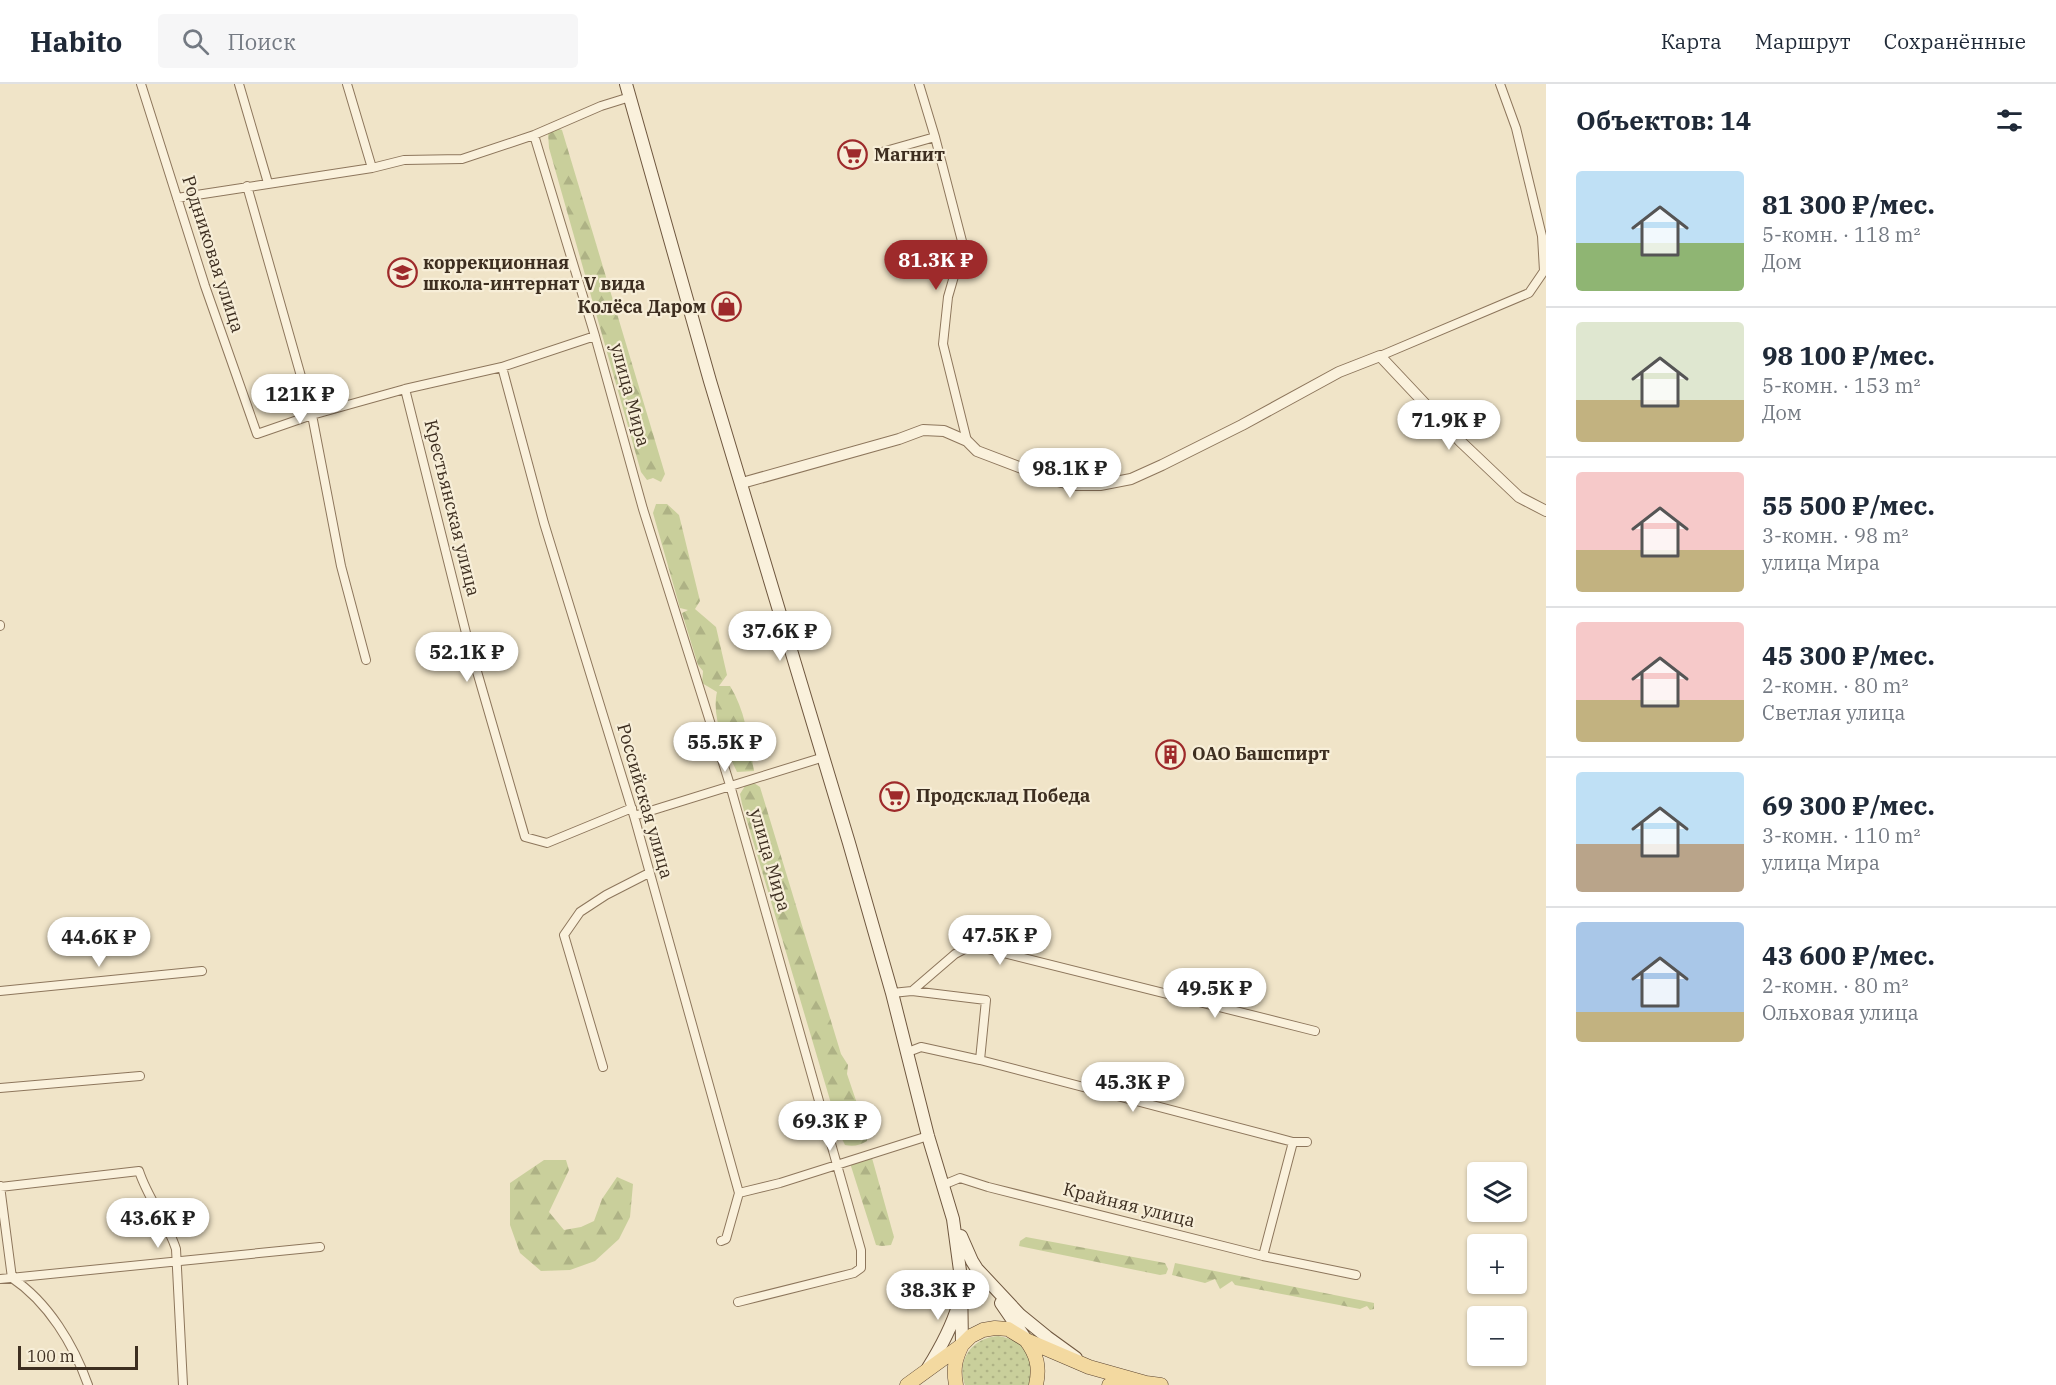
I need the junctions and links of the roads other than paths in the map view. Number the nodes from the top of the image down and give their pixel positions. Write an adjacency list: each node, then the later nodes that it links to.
1 (141, 84): 14 (street, Родниковая улица)
2 (239, 84): 12 (street)
3 (347, 84): 11 (street)
4 (626, 84): 7 (main road)
5 (919, 84): 9 (street)
6 (1500, 84): 16 (street)
7 (630, 98): 8 (street); 21 (main road)
8 (534, 135): 11 (street); 15 (street, улица Мира)
9 (935, 137): 10 (street); 20 (street)
10 (882, 152)
11 (372, 168): 12 (street)
12 (267, 183): 13 (street)
13 (247, 186): 14 (street); 19 (street)
14 (177, 198): 19 (street, Родниковая улица)
15 (595, 336): 17 (street); 25 (street, улица Мира)
16 (1380, 356): 20 (street); 22 (street)
17 (502, 367): 18 (street); 26 (street, Российская улица)
18 (405, 390): 19 (street); 26 (street, Крестьянская улица)
19 (312, 415): 23 (street)
20 (967, 441): 21 (street)
21 (742, 483): 24 (main road)
22 (1546, 511)
23 (366, 660)
24 (824, 757): 25 (street); 31 (main road)
25 (730, 785): 26 (street); 41 (street, улица Мира)
26 (633, 812): 27 (street, Российская улица)
27 (649, 873): 35 (street); 44 (street, Российская улица)
28 (201, 971): 29 (street)
29 (0, 991)
30 (912, 991): 31 (street); 32 (street); 34 (street)
31 (892, 993): 33 (main road)
32 (1315, 1031)
33 (908, 1052): 34 (street); 38 (main road)
34 (980, 1060): 39 (street)
35 (603, 1067)
36 (140, 1076): 37 (street)
37 (0, 1088)
38 (928, 1136): 41 (street); 42 (main road)
39 (1293, 1142): 40 (street); 48 (street)
40 (1307, 1142)
41 (837, 1164): 44 (street); 55 (street, улица Мира)
42 (943, 1185): 45 (main road); 48 (street, Крайняя улица)
43 (0, 1186): 49 (street); 52 (street)
44 (739, 1193): 46 (street)
45 (953, 1219): 50 (main road); 53 (main road)
46 (721, 1241)
47 (320, 1247): 49 (street)
48 (1263, 1256): 51 (street, Крайняя улица)
49 (177, 1261): 52 (street); 62 (street)
50 (978, 1270): 56 (main road); 58 (main road)
51 (1356, 1275)
52 (12, 1278): 54 (street); 61 (street)
53 (962, 1278): 57 (main road); 59 (main road)
54 (0, 1279)
55 (738, 1302)
56 (1026, 1340): 57 (main road); 58 (main road); 65 (main road)
57 (962, 1345): 59 (main road); 64 (main road)
58 (1089, 1367): 60 (main road)
59 (927, 1369): 63 (main road)
60 (1146, 1383): 66 (main road); 67 (main road)
61 (88, 1385)
62 (183, 1385)
63 (907, 1385)
64 (956, 1385)
65 (1036, 1385)
66 (1109, 1385)
67 (1161, 1385)

